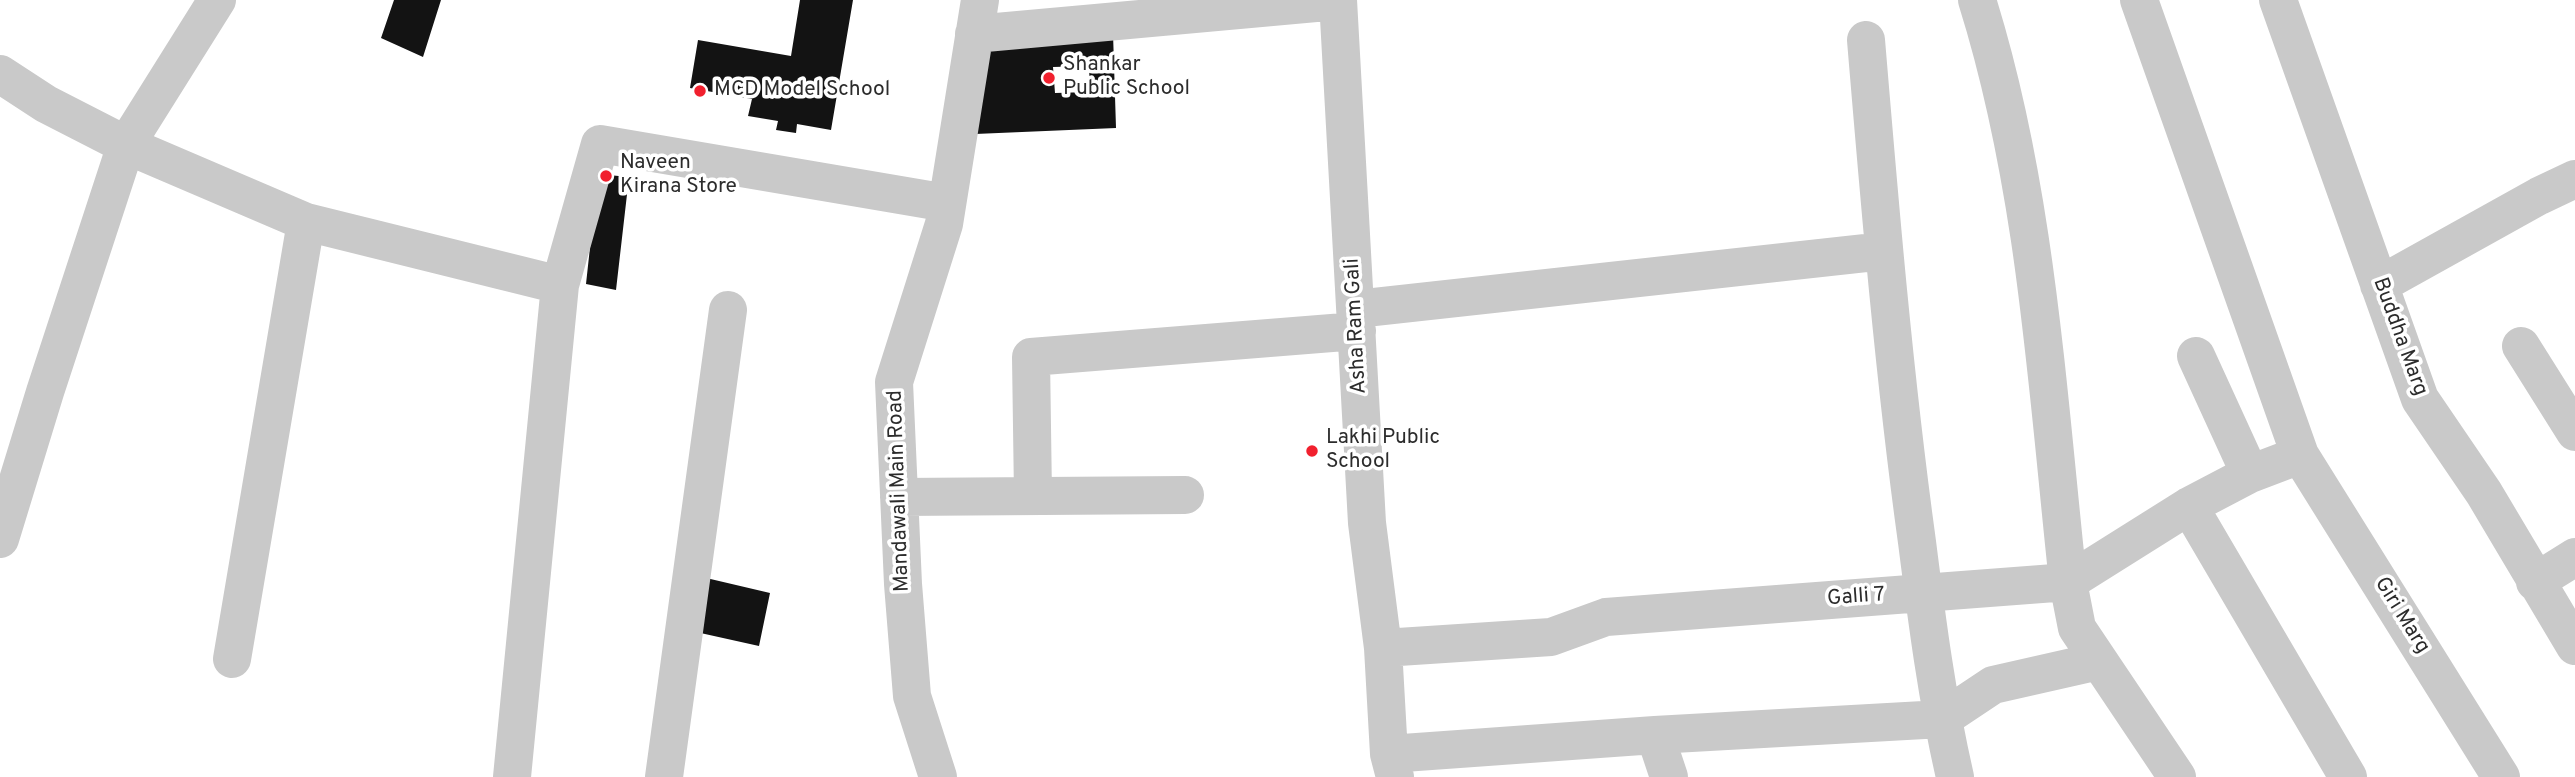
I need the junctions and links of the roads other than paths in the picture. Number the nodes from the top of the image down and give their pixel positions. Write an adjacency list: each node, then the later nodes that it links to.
1 (218, 0): 9 (street)
2 (1977, 0): 29 (street)
3 (2139, 0): 21 (street, Giri Marg)
4 (2278, 0): 15 (street, Buddha Marg)
5 (1338, 1): 6 (street); 17 (street, Asha Ram Gali)
6 (977, 17): 11 (street, Mandawali Main Road)
7 (1866, 40): 13 (street)
8 (0, 74): 9 (street)
9 (126, 145): 12 (street); 27 (street)
10 (2575, 179): 15 (street)
11 (947, 204): 14 (street); 25 (street, Mandawali Main Road)
12 (306, 222): 14 (street); 34 (street)
13 (1884, 251): 17 (street); 31 (street)
14 (560, 285): 39 (street)
15 (2379, 285): 30 (street, Buddha Marg)
16 (728, 310): 40 (street)
17 (1357, 320): 24 (street); 33 (street, Asha Ram Gali)
18 (2521, 346): 20 (street)
19 (2196, 356): 22 (street)
20 (2575, 432)
21 (2300, 455): 22 (street, Galli 7); 46 (street, Giri Marg)
22 (2250, 474): 26 (street, Galli 7)
23 (1185, 495): 24 (street)
24 (1033, 496): 25 (street)
25 (899, 497): 41 (street, Mandawali Main Road)
26 (2189, 506): 29 (street, Galli 7); 45 (street)
27 (0, 539)
28 (2575, 557): 30 (street)
29 (2068, 582): 31 (street, Galli 7); 35 (street)
30 (2535, 582): 32 (street, Buddha Marg)
31 (1924, 593): 33 (street, Galli 7); 36 (street)
32 (2575, 646)
33 (1383, 648): 38 (street, Asha Ram Gali)
34 (232, 659)
35 (2099, 661): 36 (street); 44 (street)
36 (1941, 719): 37 (street); 43 (street)
37 (1656, 735): 38 (street); 42 (street)
38 (1391, 771)
39 (512, 777)
40 (664, 777)
41 (938, 777)
42 (1670, 777)
43 (1955, 777)
44 (2176, 777)
45 (2348, 777)
46 (2501, 777)

